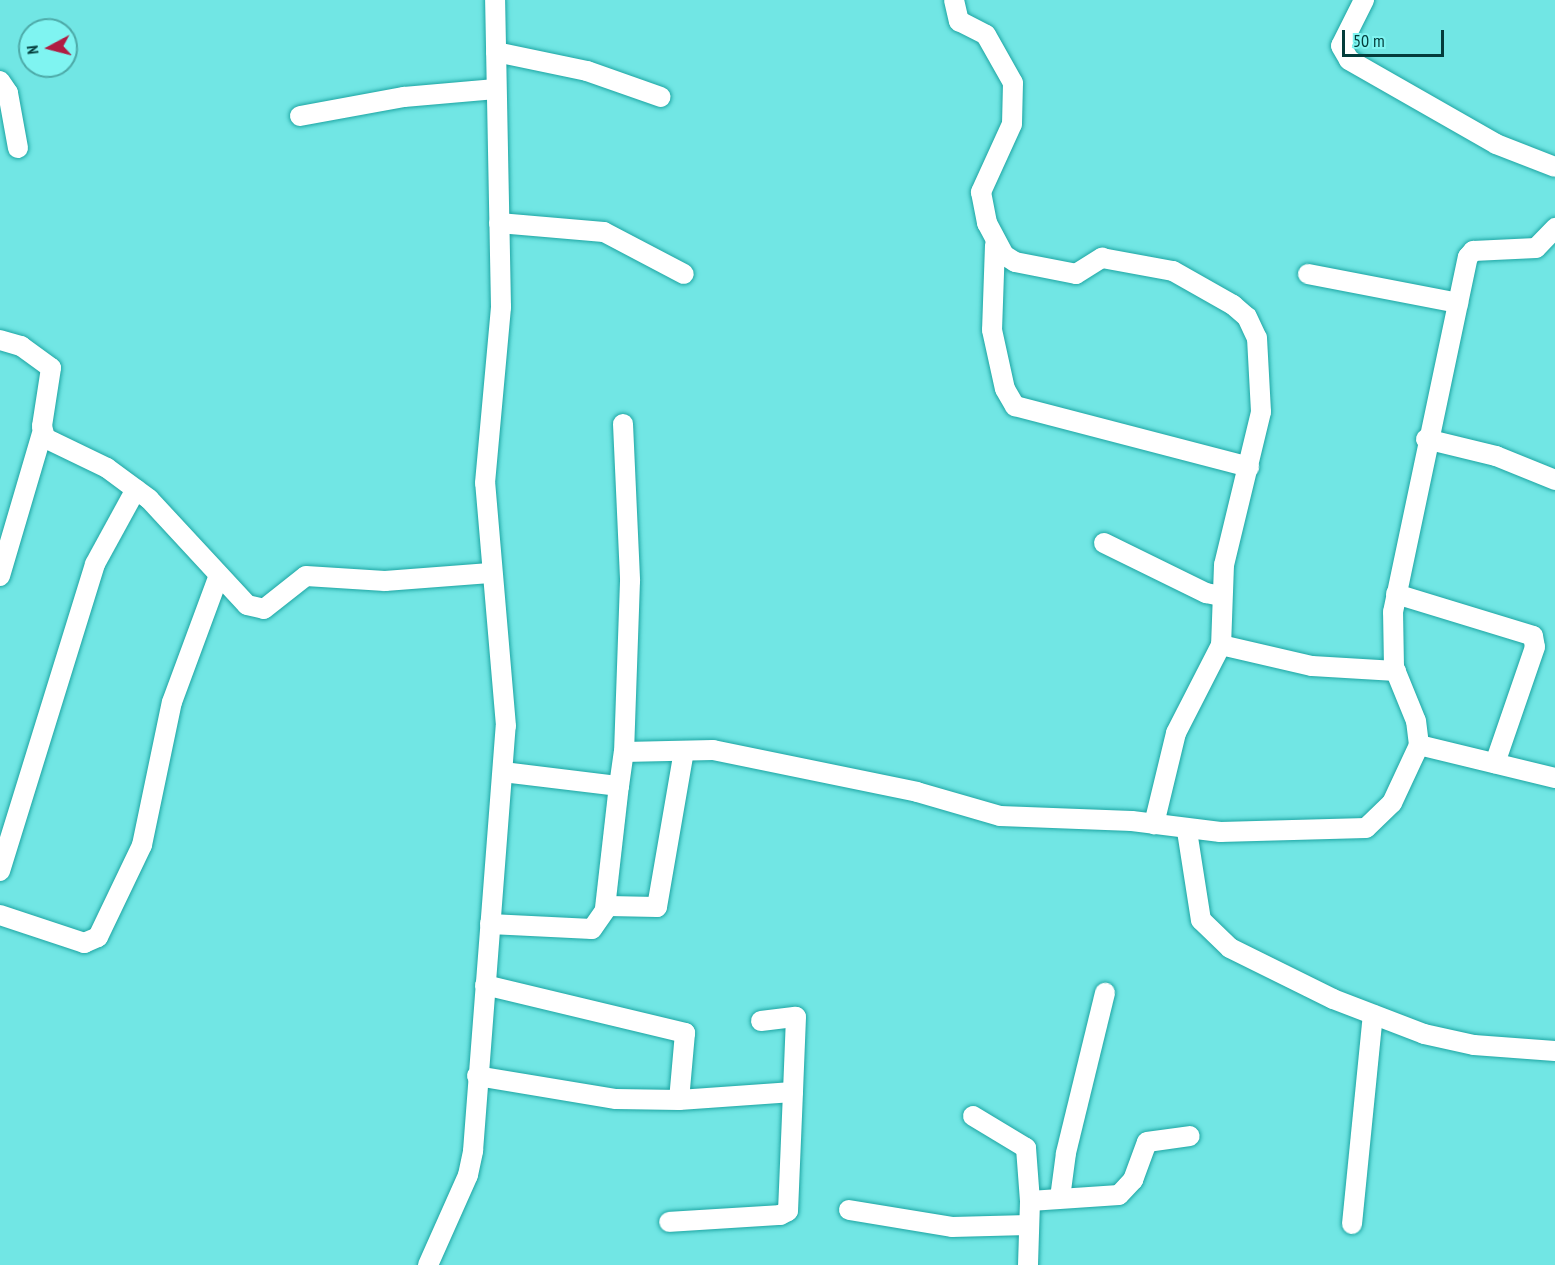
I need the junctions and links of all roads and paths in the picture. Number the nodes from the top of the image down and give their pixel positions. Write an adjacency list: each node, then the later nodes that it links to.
1 (495, 0): 4 (street)
2 (954, 0): 13 (street)
3 (1364, 0): 10 (street)
4 (496, 52): 6 (street); 7 (street)
5 (0, 81): 9 (street)
6 (496, 89): 8 (street); 11 (street)
7 (661, 97)
8 (300, 116)
9 (18, 148)
10 (1555, 167)
11 (500, 223): 14 (street); 25 (street)
12 (1555, 228): 16 (street)
13 (996, 245): 21 (street); 21 (street)
14 (684, 274)
15 (1308, 274): 16 (street)
16 (1458, 303): 20 (street)
17 (0, 340): 19 (street)
18 (623, 424): 34 (street)
19 (42, 433): 23 (street); 27 (street)
20 (1426, 439): 22 (street); 28 (street)
21 (1249, 467): 29 (street)
22 (1555, 480)
23 (136, 489): 26 (street); 41 (street)
24 (1104, 543): 29 (street)
25 (490, 573): 26 (street); 36 (street)
26 (219, 575): 43 (street)
27 (0, 576)
28 (1396, 594): 31 (street); 35 (street)
29 (1221, 596): 30 (street)
30 (1221, 645): 31 (street); 39 (street)
31 (1396, 671): 32 (street)
32 (1419, 745): 35 (street); 40 (street)
33 (684, 751): 34 (street); 39 (street); 42 (street)
34 (624, 752): 38 (street)
35 (1494, 763): 37 (street)
36 (503, 772): 38 (street); 44 (street)
37 (1555, 778)
38 (619, 786): 42 (street)
39 (1154, 824): 40 (street)
40 (1187, 831): 47 (street)
41 (0, 871)
42 (605, 908): 44 (street)
43 (0, 915)
44 (490, 924): 45 (street)
45 (484, 985): 50 (street); 52 (street)
46 (1105, 993): 55 (street)
47 (1373, 1015): 49 (street); 59 (street)
48 (761, 1021): 51 (street)
49 (1555, 1051)
50 (477, 1076): 52 (street); 61 (street)
51 (793, 1092): 52 (street); 58 (street)
52 (679, 1100)
53 (973, 1116): 56 (street)
54 (1190, 1136): 55 (street)
55 (1060, 1198): 56 (street)
56 (1030, 1201): 60 (street)
57 (849, 1210): 60 (street)
58 (669, 1222)
59 (1352, 1224)
60 (1028, 1225): 62 (street)
61 (428, 1265)
62 (1028, 1265)

